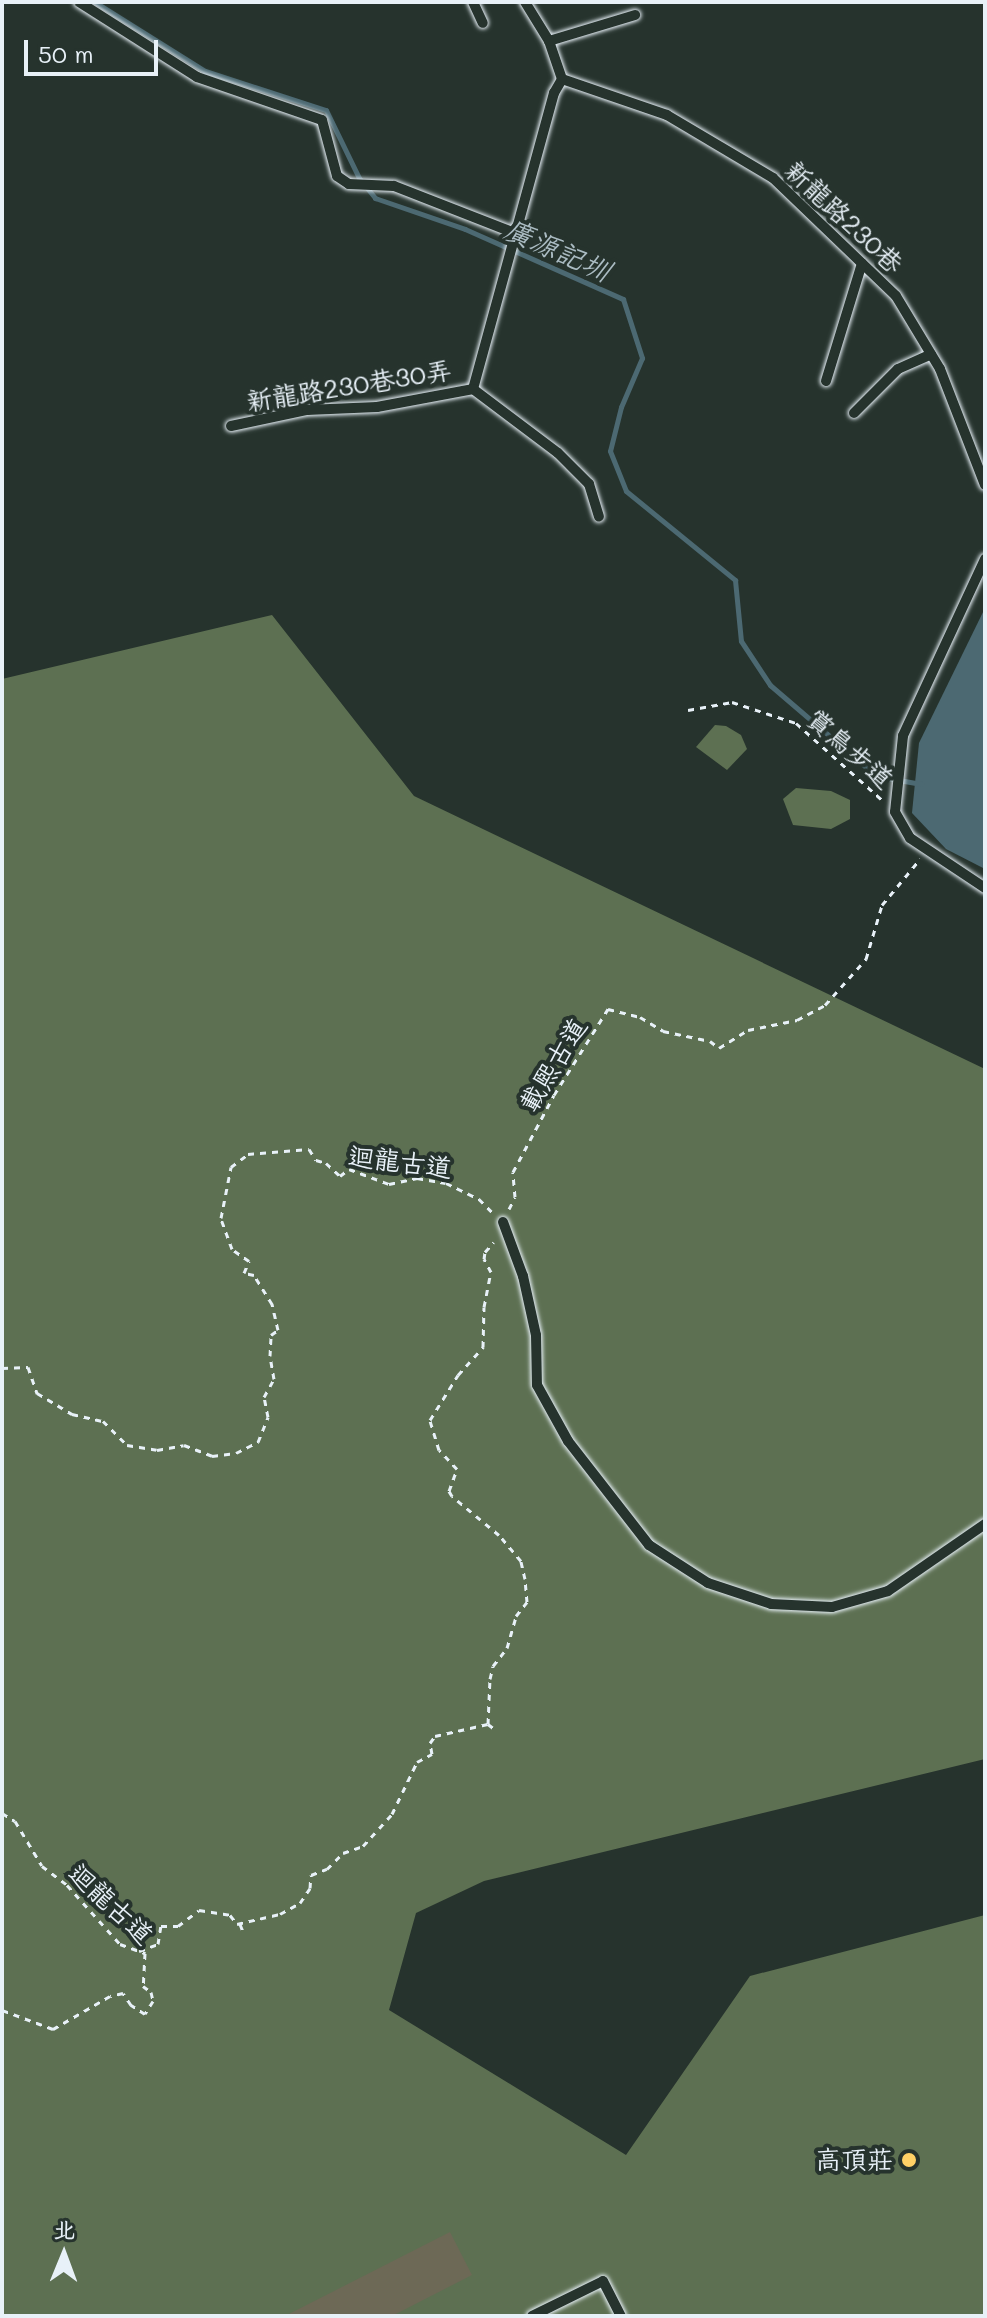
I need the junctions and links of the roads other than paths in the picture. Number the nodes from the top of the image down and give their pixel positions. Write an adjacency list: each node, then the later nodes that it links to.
1 (79, 2): 8 (lane)
2 (473, 2): 5 (lane)
3 (525, 2): 6 (lane)
4 (635, 15): 6 (lane)
5 (483, 23)
6 (549, 41): 7 (lane)
7 (562, 79): 8 (lane, 新龍路230巷30弄); 9 (lane, 新龍路230巷)
8 (515, 238): 12 (lane, 新龍路230巷30弄)
9 (862, 263): 10 (lane, 新龍路230巷); 11 (lane)
10 (931, 354): 13 (lane); 15 (lane, 新龍路230巷)
11 (826, 381)
12 (473, 389): 14 (lane, 新龍路230巷30弄); 16 (lane, 新龍路230巷30弄)
13 (854, 413)
14 (231, 426)
15 (985, 485)
16 (599, 516)
17 (985, 559): 18 (lane)
18 (985, 888)
19 (503, 1222): 20 (lane)
20 (985, 1524)
21 (532, 2316): 22 (lane)
22 (621, 2316)

